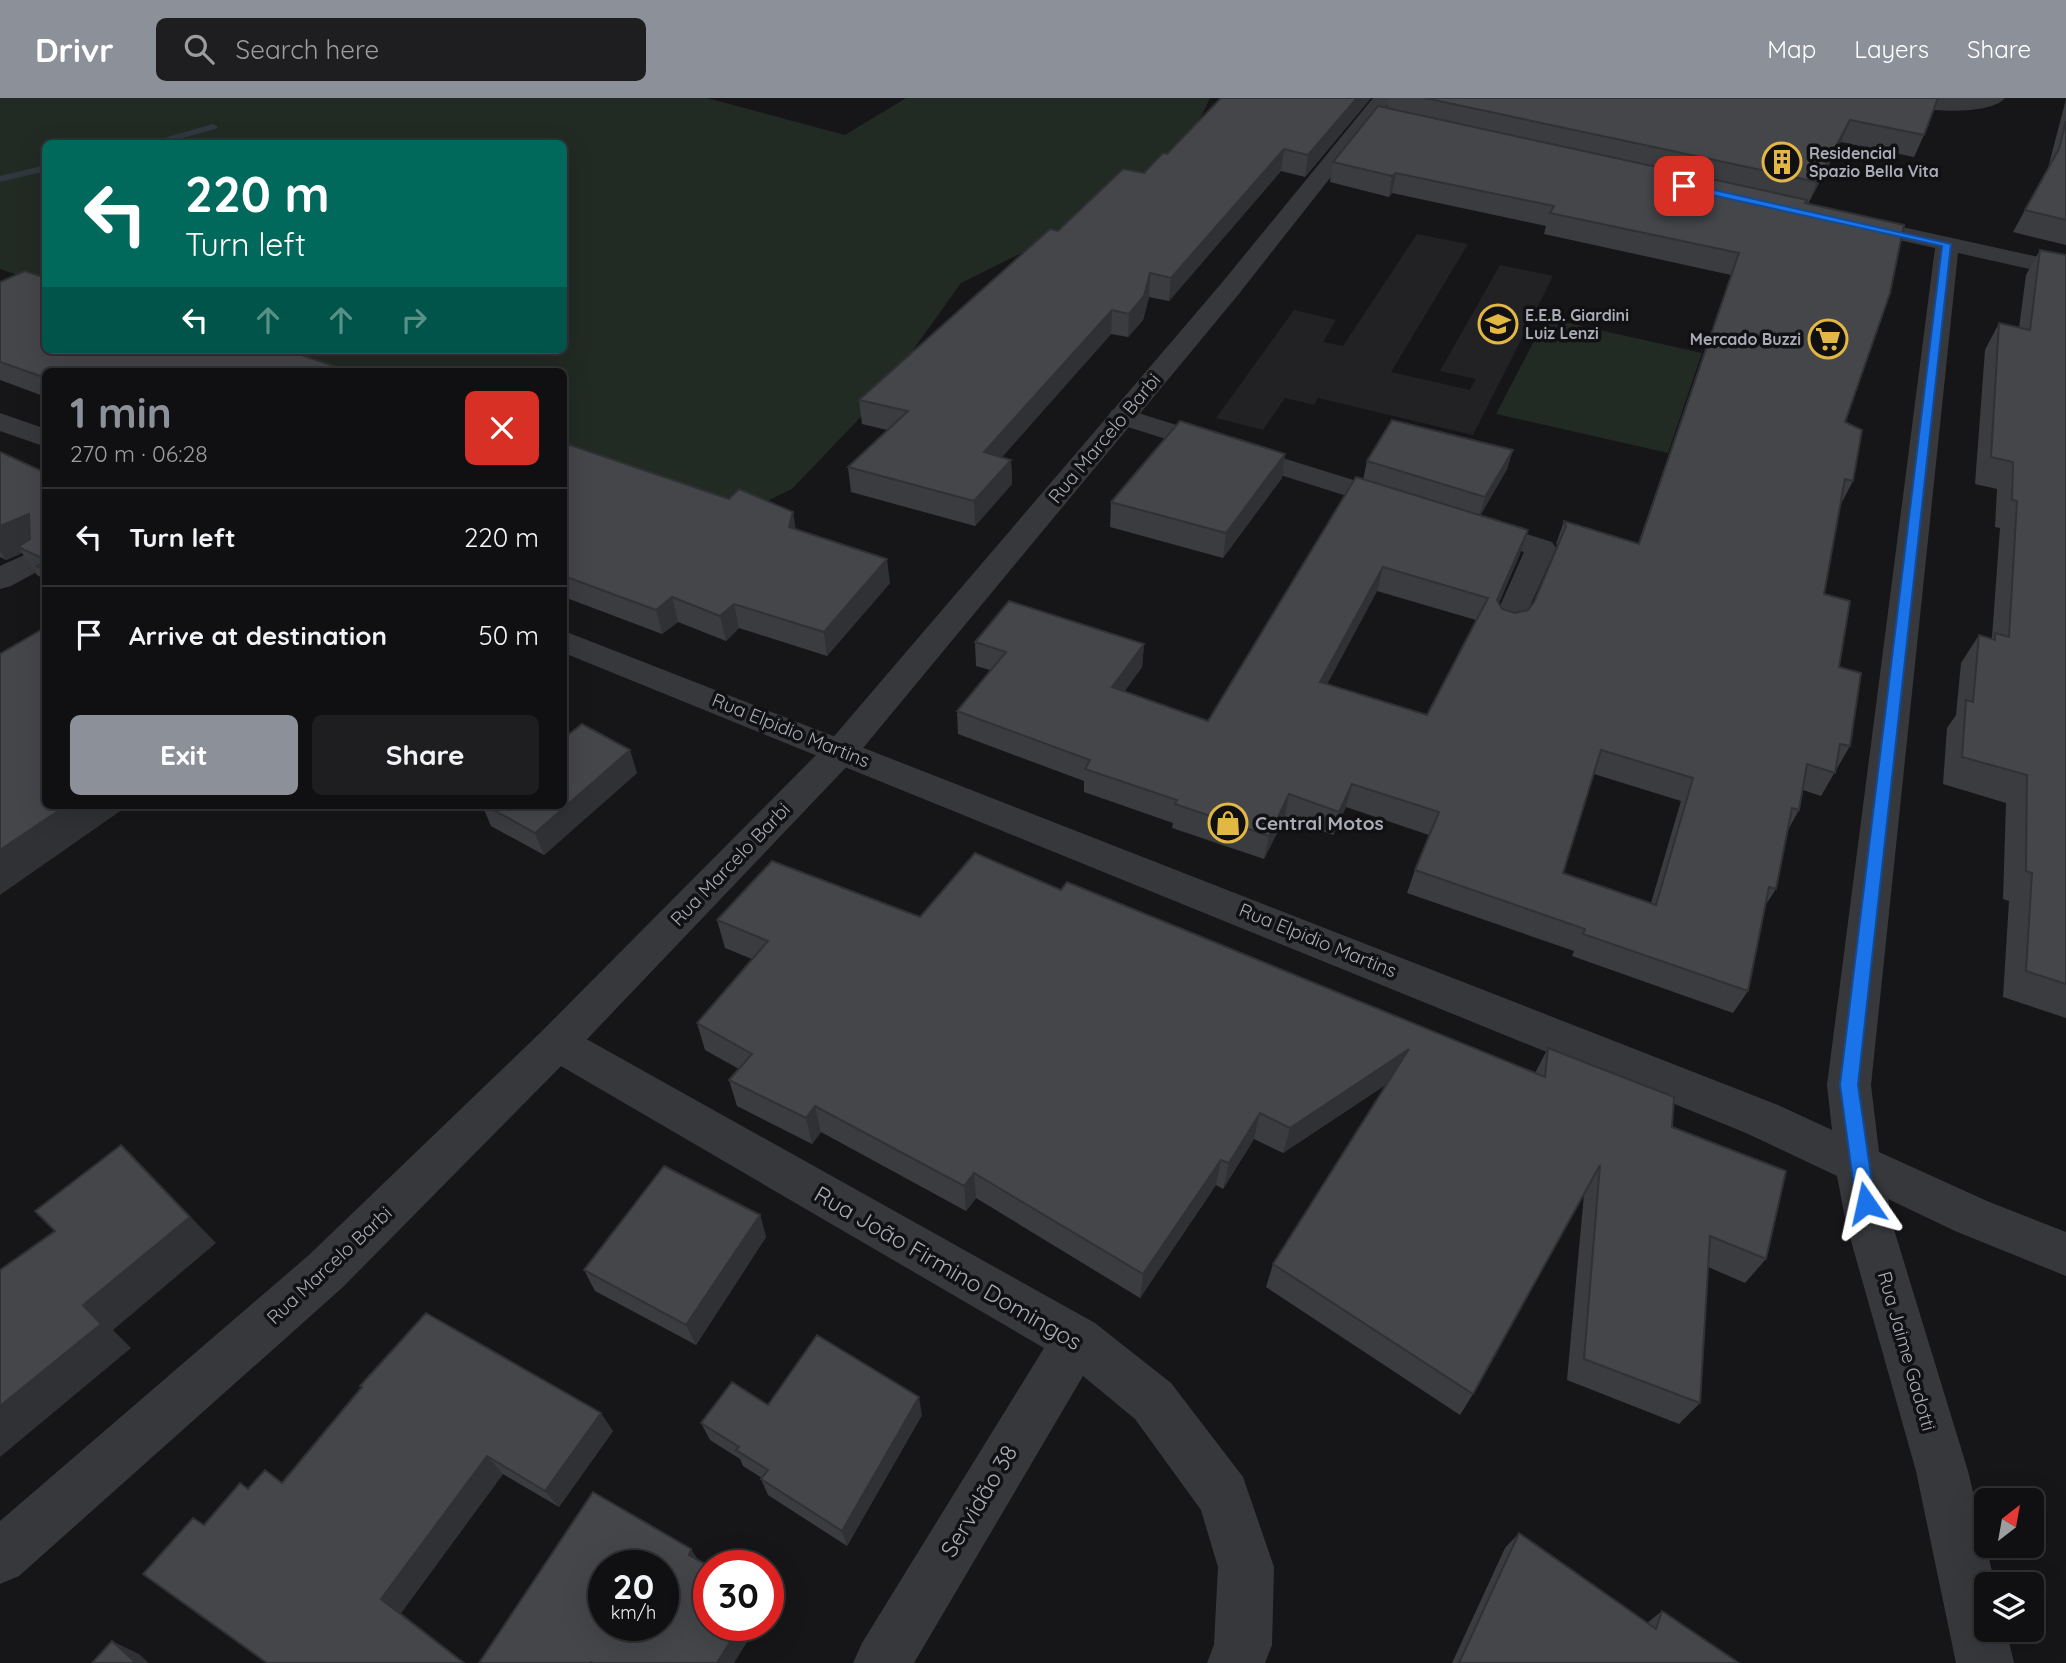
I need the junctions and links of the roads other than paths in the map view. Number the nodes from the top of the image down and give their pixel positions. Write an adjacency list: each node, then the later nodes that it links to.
1 (1907, 98): 2 (street)
2 (1995, 98)
3 (1382, 112): 7 (street, Rua Marcelo Barbi)
4 (1825, 217): 5 (street)
5 (1947, 244): 6 (street); 16 (street, Rua Jaime Gadotti)
6 (2066, 270)
7 (1122, 416): 12 (street); 14 (street, Rua Marcelo Barbi)
8 (0, 421): 9 (street)
9 (42, 437)
10 (42, 556): 11 (street)
11 (0, 579)
12 (1508, 624)
13 (567, 642): 14 (street, Rua Elpidio Martins)
14 (842, 750): 15 (street, Rua Marcelo Barbi); 16 (street, Rua Elpidio Martins)
15 (556, 1043): 18 (street, Rua João Firmino Domingos); 19 (street, Rua Marcelo Barbi)
16 (1858, 1164): 17 (street, Rua Elpidio Martins); 22 (street, Rua Jaime Gadotti)
17 (2066, 1254)
18 (1077, 1340): 20 (street, Servidão 38); 21 (street, Rua João Firmino Domingos)
19 (0, 1558)
20 (882, 1663)
21 (1236, 1663)
22 (1985, 1663)

